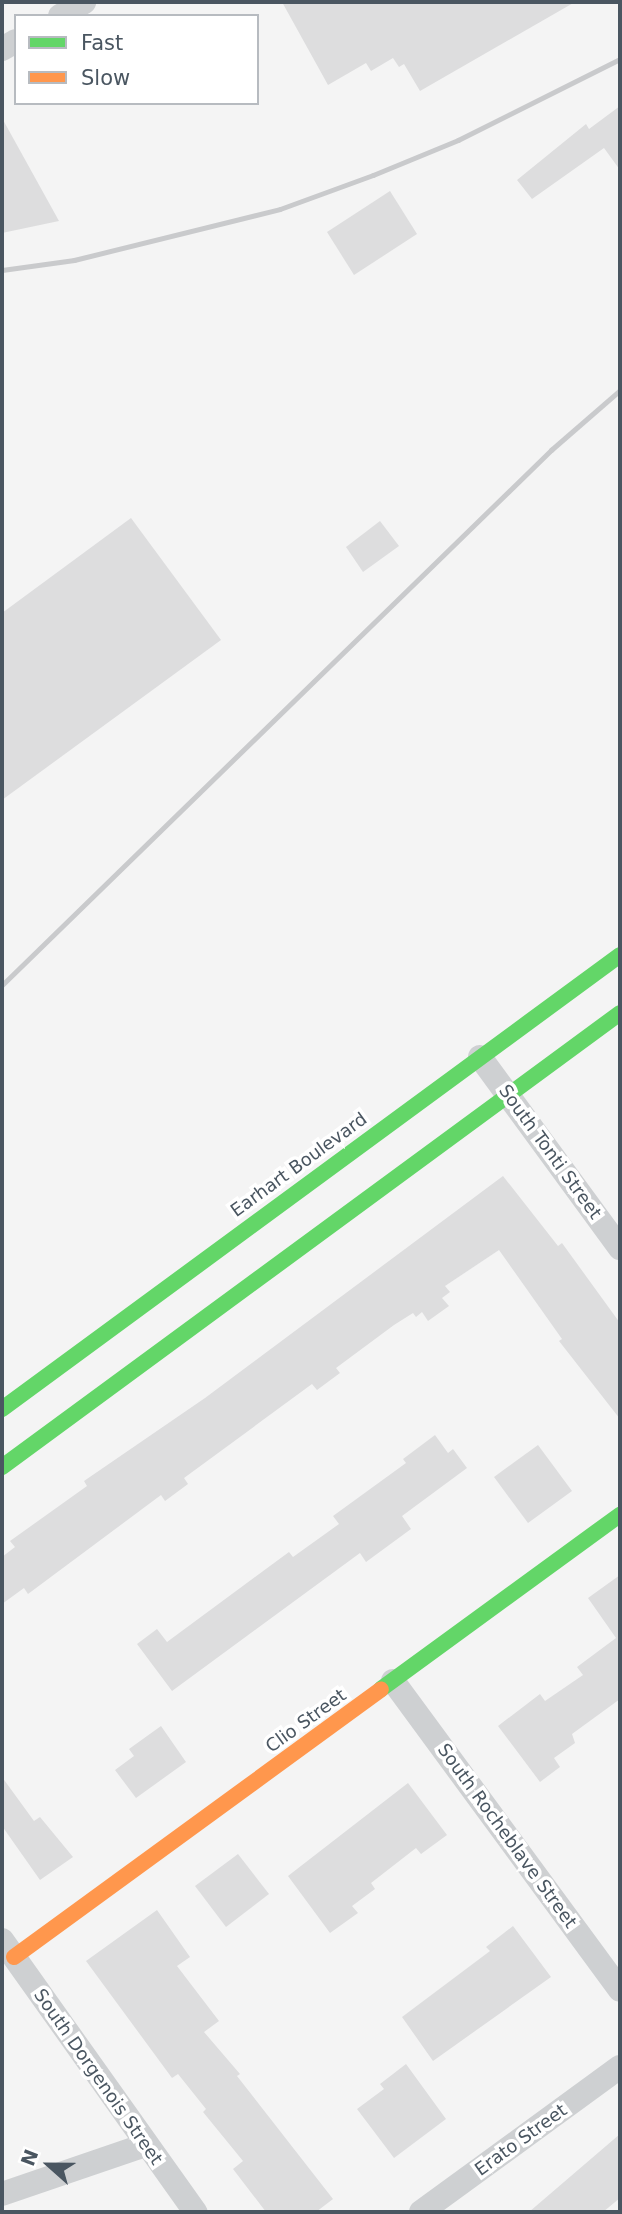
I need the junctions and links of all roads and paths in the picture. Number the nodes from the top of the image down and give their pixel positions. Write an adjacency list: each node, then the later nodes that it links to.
1 (84, 2): 2 (street)
2 (63, 14)
3 (620, 954): 5 (main road, Earhart Boulevard)
4 (620, 1013): 6 (main road)
5 (480, 1057): 6 (street, South Tonti Street); 8 (main road, Earhart Boulevard)
6 (508, 1095): 7 (street, South Tonti Street); 9 (main road)
7 (620, 1248)
8 (122, 1319): 9 (main road); 10 (main road, Earhart Boulevard)
9 (141, 1348): 11 (main road)
10 (2, 1409)
11 (2, 1467)
12 (620, 1515): 13 (main road, Clio Street)
13 (393, 1681): 14 (main road, Clio Street); 15 (street, South Rocheblave Street)
14 (8, 1949): 17 (street, South Dorgenois Street)
15 (620, 1990)
16 (620, 2067): 20 (street, Erato Street)
17 (145, 2145): 18 (street); 19 (street, South Dorgenois Street)
18 (2, 2194)
19 (195, 2212)
20 (421, 2212)

